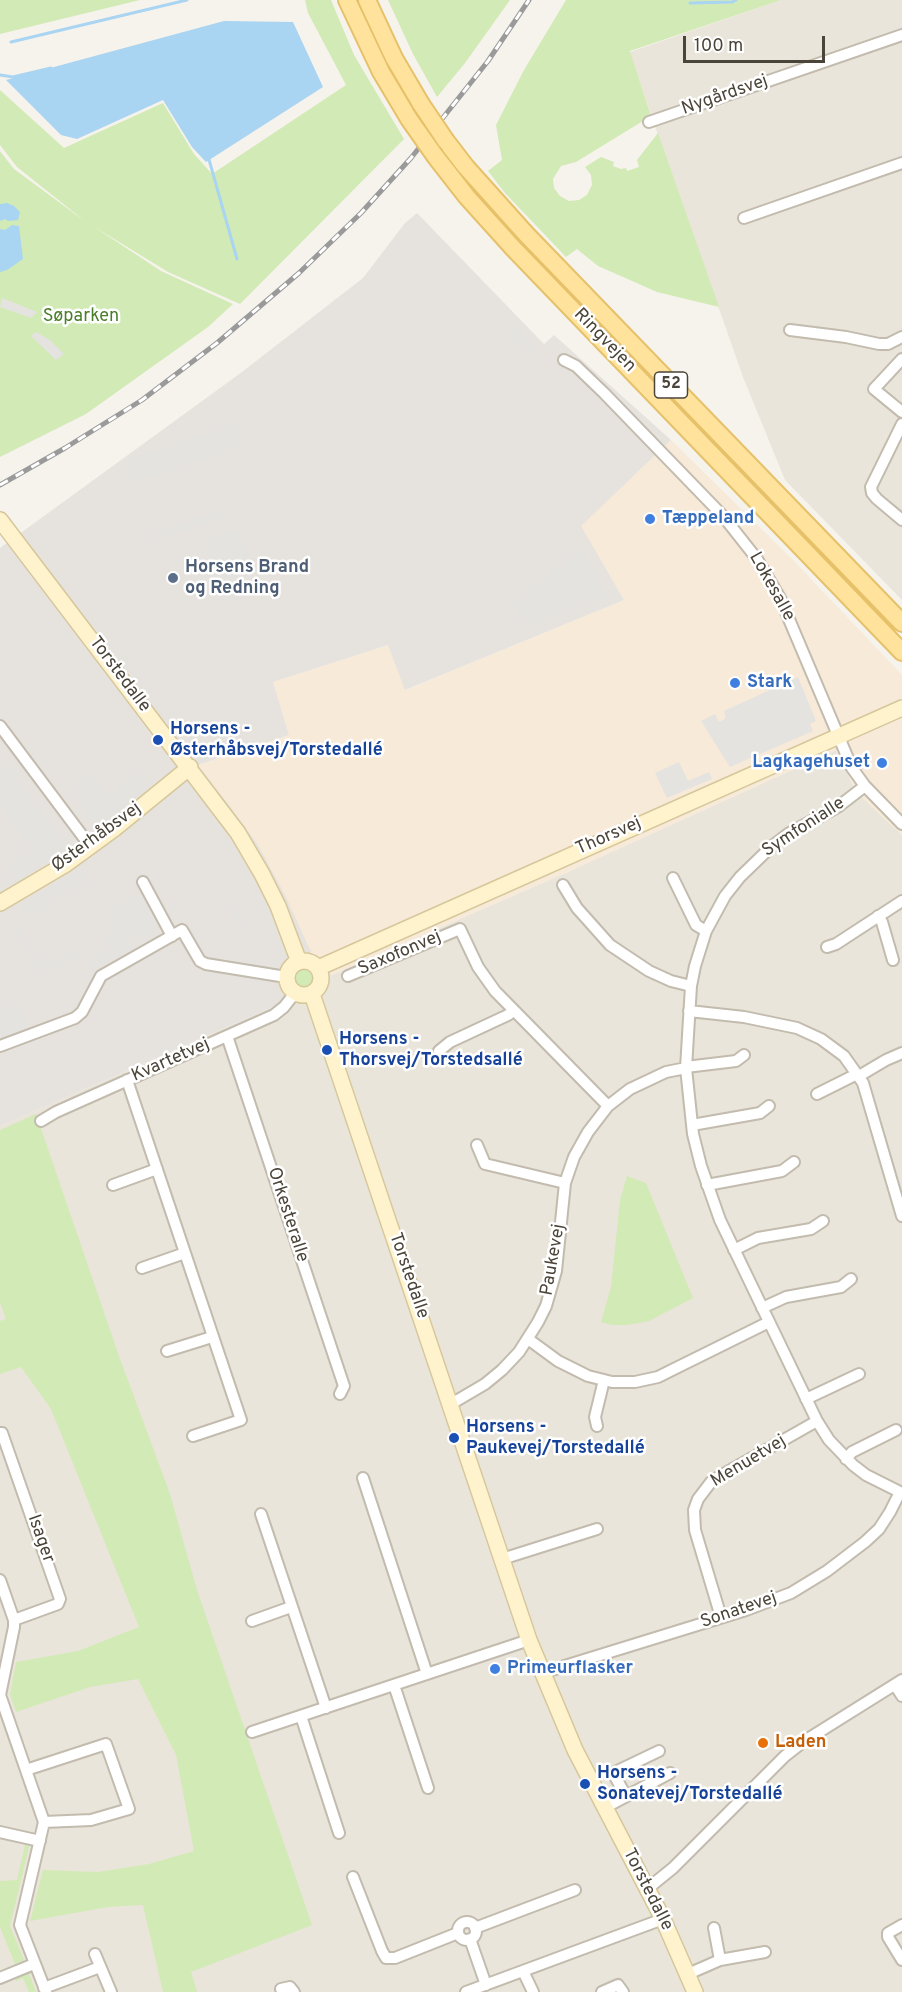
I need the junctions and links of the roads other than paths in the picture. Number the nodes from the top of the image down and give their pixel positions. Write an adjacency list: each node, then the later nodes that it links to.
1 (347, 0): 16 (main road, Ringvejen / 52, bridge)
2 (367, 0): 15 (main road, Ringvejen / 52, bridge)
3 (902, 35): 4 (street, Nygårdsvej)
4 (649, 122)
5 (902, 163): 6 (street)
6 (744, 218)
7 (790, 330): 8 (street)
8 (902, 337)
9 (902, 359): 11 (street)
10 (564, 360): 19 (street, Lokesalle)
11 (902, 412)
12 (902, 424): 14 (street)
13 (0, 520): 20 (street, Torstedalle)
14 (902, 520)
15 (902, 623)
16 (902, 652)
17 (902, 708): 19 (street, Thorsvej)
18 (2, 733): 23 (street)
19 (838, 736): 21 (street, Lokesalle); 35 (street, Thorsvej)
20 (190, 767): 23 (street, Østerhåbsvej); 34 (street, Torstedalle)
21 (865, 786): 22 (street, Lokesalle); 30 (street, Symfonialle)
22 (902, 824)
23 (90, 846): 28 (street, Østerhåbsvej)
24 (673, 879): 30 (street)
25 (143, 882): 31 (street)
26 (563, 885): 38 (street)
27 (902, 901): 29 (street)
28 (0, 903)
29 (878, 916): 32 (street); 33 (street)
30 (706, 932): 38 (street, Symfonialle)
31 (172, 936): 37 (street); 44 (street)
32 (827, 947)
33 (893, 960)
34 (299, 962): 35 (street); 37 (street)
35 (318, 968): 40 (street)
36 (348, 976): 41 (street, Saxofonvej)
37 (286, 977): 39 (street)
38 (691, 986): 42 (street, Symfonialle)
39 (295, 993): 40 (street); 43 (street, Kvartetvej)
40 (312, 994): 77 (street, Torstedalle)
41 (513, 1011): 45 (street); 52 (street, Saxofonvej)
42 (690, 1011): 48 (street, Symfonialle); 49 (street)
43 (227, 1036): 50 (street, Kvartetvej); 75 (street, Orkesteralle)
44 (0, 1046)
45 (439, 1051)
46 (902, 1053): 49 (street)
47 (744, 1055): 48 (street)
48 (686, 1068): 52 (street, Paukevej); 55 (street, Symfonialle)
49 (858, 1075): 51 (street); 62 (street)
50 (128, 1080): 54 (street, Kvartetvej); 58 (street)
51 (817, 1094)
52 (608, 1106): 59 (street, Paukevej)
53 (769, 1106): 55 (street)
54 (41, 1121)
55 (692, 1125): 61 (street, Symfonialle)
56 (477, 1144): 59 (street)
57 (795, 1162): 61 (street)
58 (157, 1169): 60 (street); 65 (street)
59 (565, 1183): 71 (street, Paukevej)
60 (113, 1185)
61 (707, 1185): 64 (street, Symfonialle)
62 (902, 1216)
63 (823, 1221): 64 (street)
64 (734, 1250): 68 (street, Symfonialle)
65 (185, 1253): 66 (street); 70 (street)
66 (142, 1268)
67 (851, 1279): 68 (street)
68 (762, 1308): 69 (street, Symfonialle)
69 (769, 1322): 74 (street); 76 (street, Symfonialle)
70 (212, 1337): 72 (street); 82 (street)
71 (528, 1339): 74 (street); 77 (street, Paukevej)
72 (167, 1351)
73 (859, 1374): 76 (street)
74 (604, 1380): 79 (street)
75 (340, 1394)
76 (806, 1399): 78 (street, Symfonialle)
77 (451, 1404): 88 (street, Torstedalle)
78 (817, 1421): 83 (street, Symfonialle); 91 (street, Menuetvej)
79 (597, 1426)
80 (896, 1430): 83 (street)
81 (0, 1433): 92 (street, Isager)
82 (193, 1436)
83 (846, 1459): 85 (street, Symfonialle)
84 (363, 1478): 96 (street)
85 (901, 1492): 91 (street, Sonatevej)
86 (261, 1514): 90 (street)
87 (597, 1529): 88 (street)
88 (502, 1559): 94 (street, Torstedalle)
89 (0, 1580): 92 (street)
90 (291, 1606): 93 (street); 100 (street)
91 (722, 1617): 95 (street, Sonatevej)
92 (14, 1620): 102 (street)
93 (252, 1621)
94 (529, 1640): 95 (street, Torstedalle); 96 (street)
95 (542, 1673): 110 (street, Torstedalle)
96 (427, 1674): 98 (street)
97 (898, 1683): 99 (street); 116 (street)
98 (394, 1685): 100 (street); 108 (street)
99 (902, 1696)
100 (326, 1708): 101 (street)
101 (301, 1716): 104 (street); 113 (street)
102 (11, 1727): 103 (street); 106 (street)
103 (0, 1731)
104 (252, 1732)
105 (659, 1751): 109 (street)
106 (26, 1770): 111 (street); 111 (street)
107 (670, 1773): 109 (street)
108 (428, 1788)
109 (626, 1796): 110 (street)
110 (604, 1808): 116 (street, Torstedalle)
111 (44, 1822): 114 (street)
112 (0, 1832): 114 (street)
113 (339, 1833)
114 (40, 1841): 126 (street)
115 (353, 1877): 121 (street)
116 (647, 1888): 118 (street, Torstedalle)
117 (575, 1890): 121 (street)
118 (663, 1919): 128 (street); 129 (street, Torstedalle)
119 (902, 1925): 125 (street)
120 (714, 1928): 124 (street)
121 (473, 1933): 131 (street)
122 (765, 1952): 124 (street)
123 (95, 1954): 127 (street)
124 (720, 1960): 129 (street)
125 (902, 1960)
126 (34, 1964): 130 (street); 133 (street)
127 (100, 1968): 133 (street); 134 (street)
128 (523, 1971): 131 (street); 137 (street)
129 (688, 1974): 140 (street, Torstedalle)
130 (0, 1978)
131 (486, 1985): 136 (street)
132 (281, 1989): 135 (street)
133 (45, 1990)
134 (111, 1992)
135 (294, 1992)
136 (466, 1992)
137 (533, 1992)
138 (602, 1992): 139 (street)
139 (623, 1992)
140 (694, 1992)

